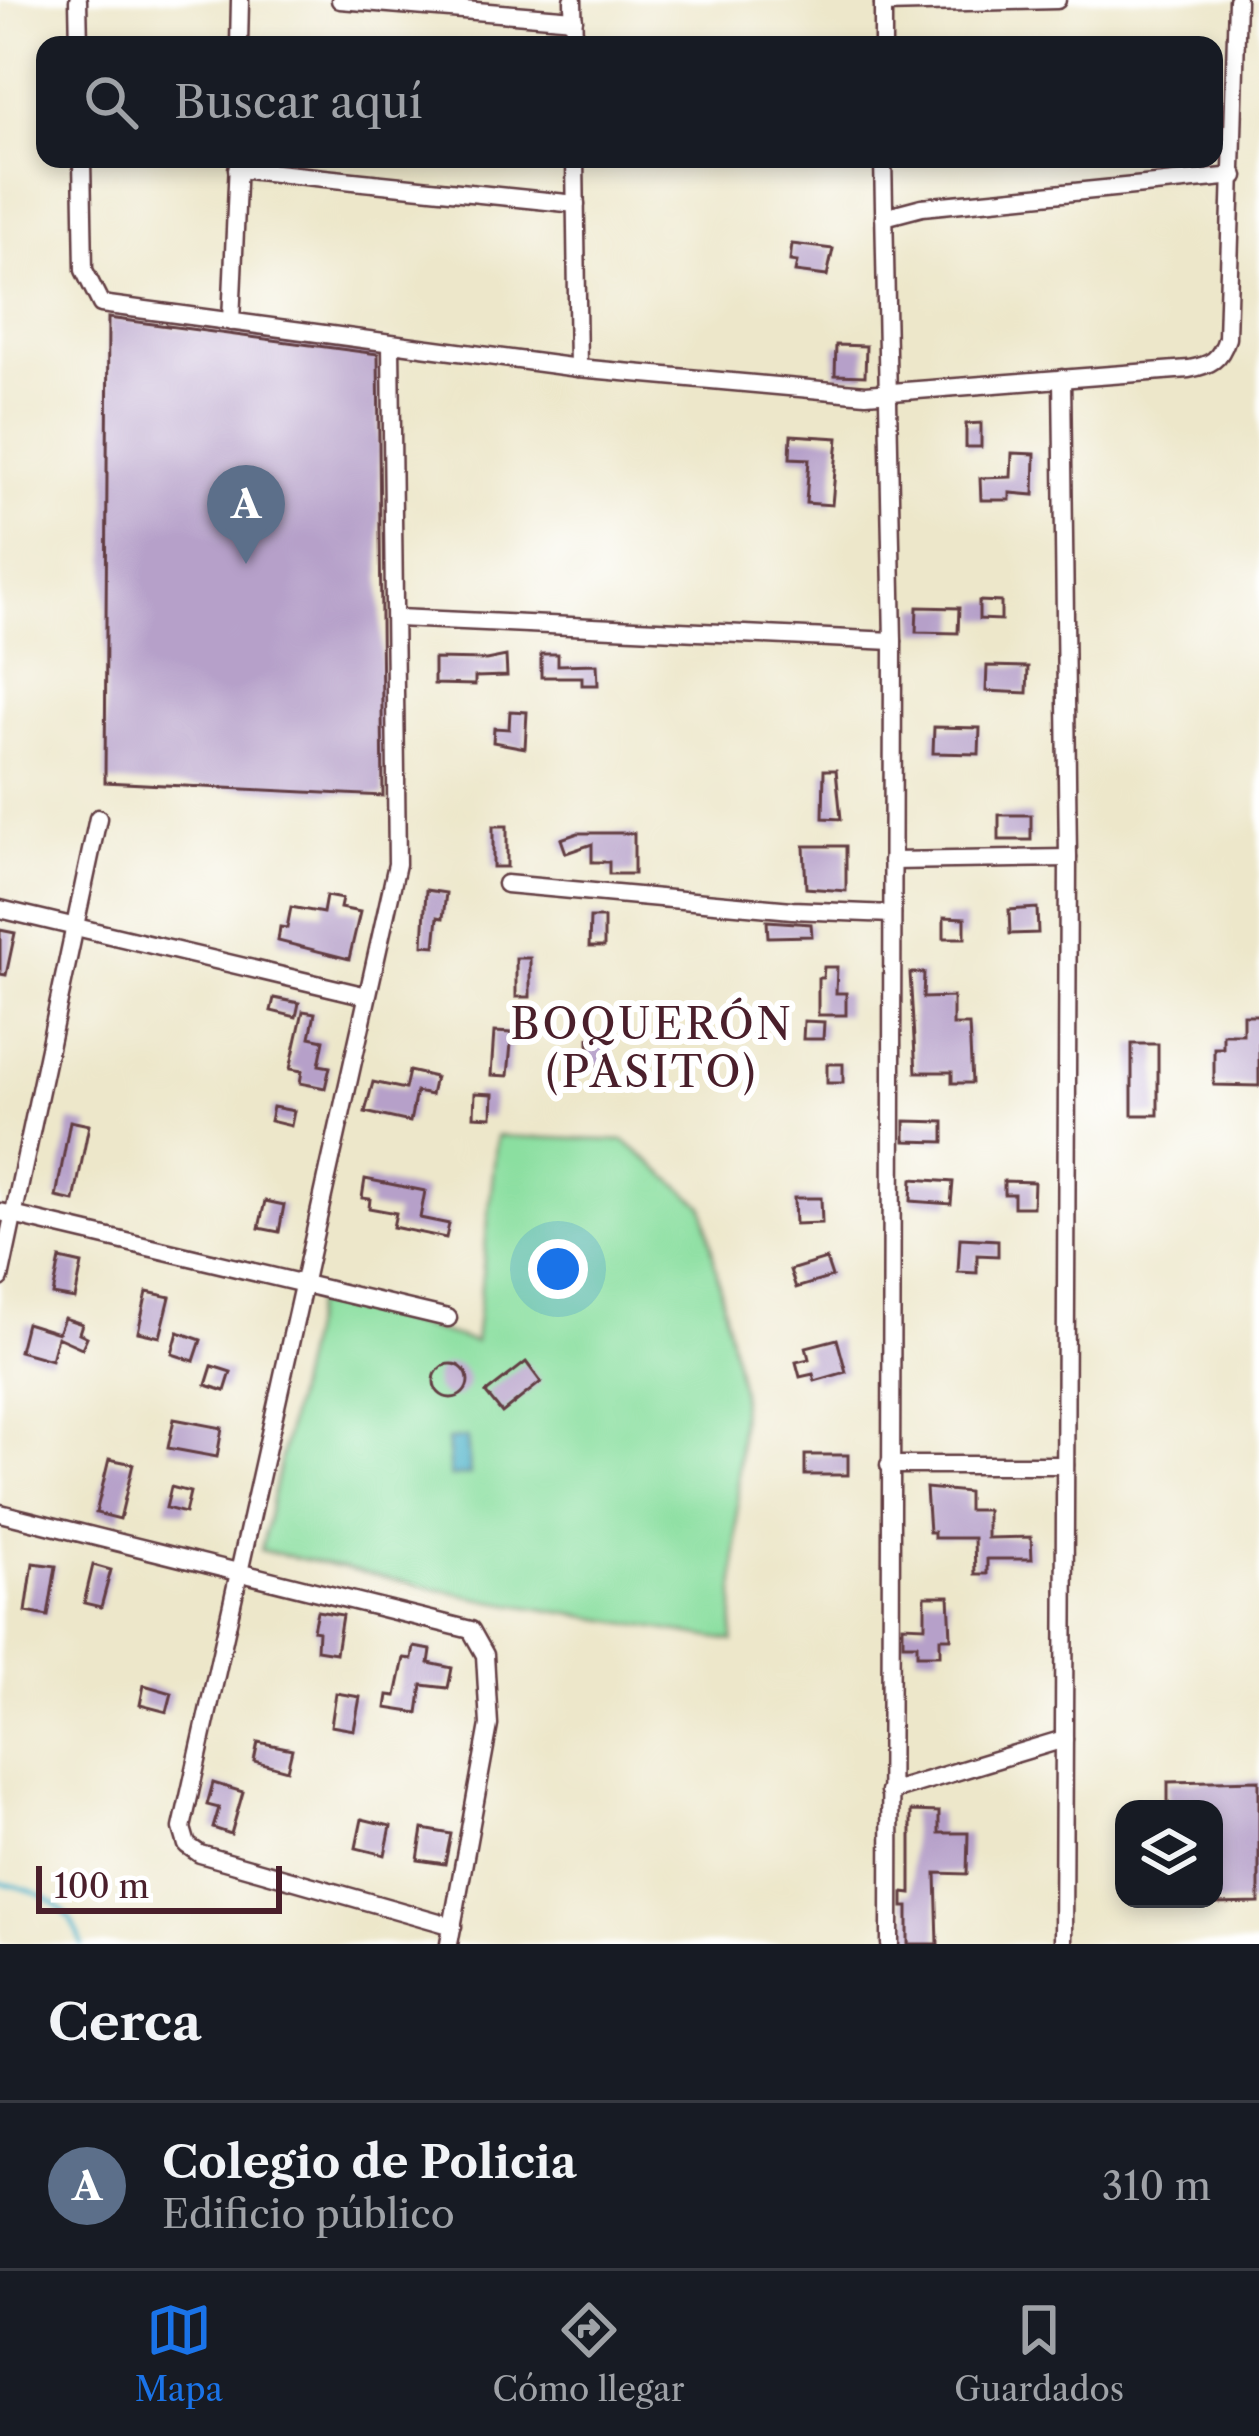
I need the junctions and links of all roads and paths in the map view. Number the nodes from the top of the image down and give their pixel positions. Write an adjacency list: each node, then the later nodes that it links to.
1 (78, 0): 8 (street)
2 (240, 0): 9 (street)
3 (340, 0): 7 (street)
4 (1057, 0): 6 (street)
5 (1238, 0): 16 (street)
6 (883, 2): 10 (street)
7 (573, 9)
8 (79, 36)
9 (239, 36)
10 (883, 36)
11 (82, 168): 19 (street)
12 (237, 168): 19 (street)
13 (271, 168): 17 (street)
14 (575, 168): 17 (street)
15 (883, 168): 18 (street)
16 (1235, 176): 18 (street); 22 (street)
17 (576, 204): 21 (street)
18 (884, 218): 23 (street)
19 (231, 322): 20 (street)
20 (391, 344): 21 (street); 24 (street)
21 (578, 368): 23 (street)
22 (1062, 378): 23 (street); 27 (street)
23 (886, 392): 25 (street)
24 (397, 618): 25 (street); 33 (street)
25 (893, 641): 28 (street)
26 (98, 818): 32 (street)
27 (1068, 858): 28 (street); 39 (street)
28 (892, 862): 31 (street)
29 (506, 884): 31 (street)
30 (0, 909): 32 (street)
31 (892, 914): 38 (street)
32 (75, 928): 33 (street); 34 (street)
33 (368, 996): 36 (street)
34 (7, 1213): 35 (street); 36 (street)
35 (0, 1278)
36 (304, 1283): 37 (street); 41 (street)
37 (448, 1318)
38 (889, 1465): 39 (street); 43 (street)
39 (1065, 1465): 42 (street)
40 (0, 1513): 41 (street)
41 (239, 1572): 44 (street); 44 (street)
42 (1064, 1739): 43 (street); 46 (street)
43 (889, 1792): 45 (street)
44 (451, 1935)
45 (890, 1944)
46 (1063, 1944)

